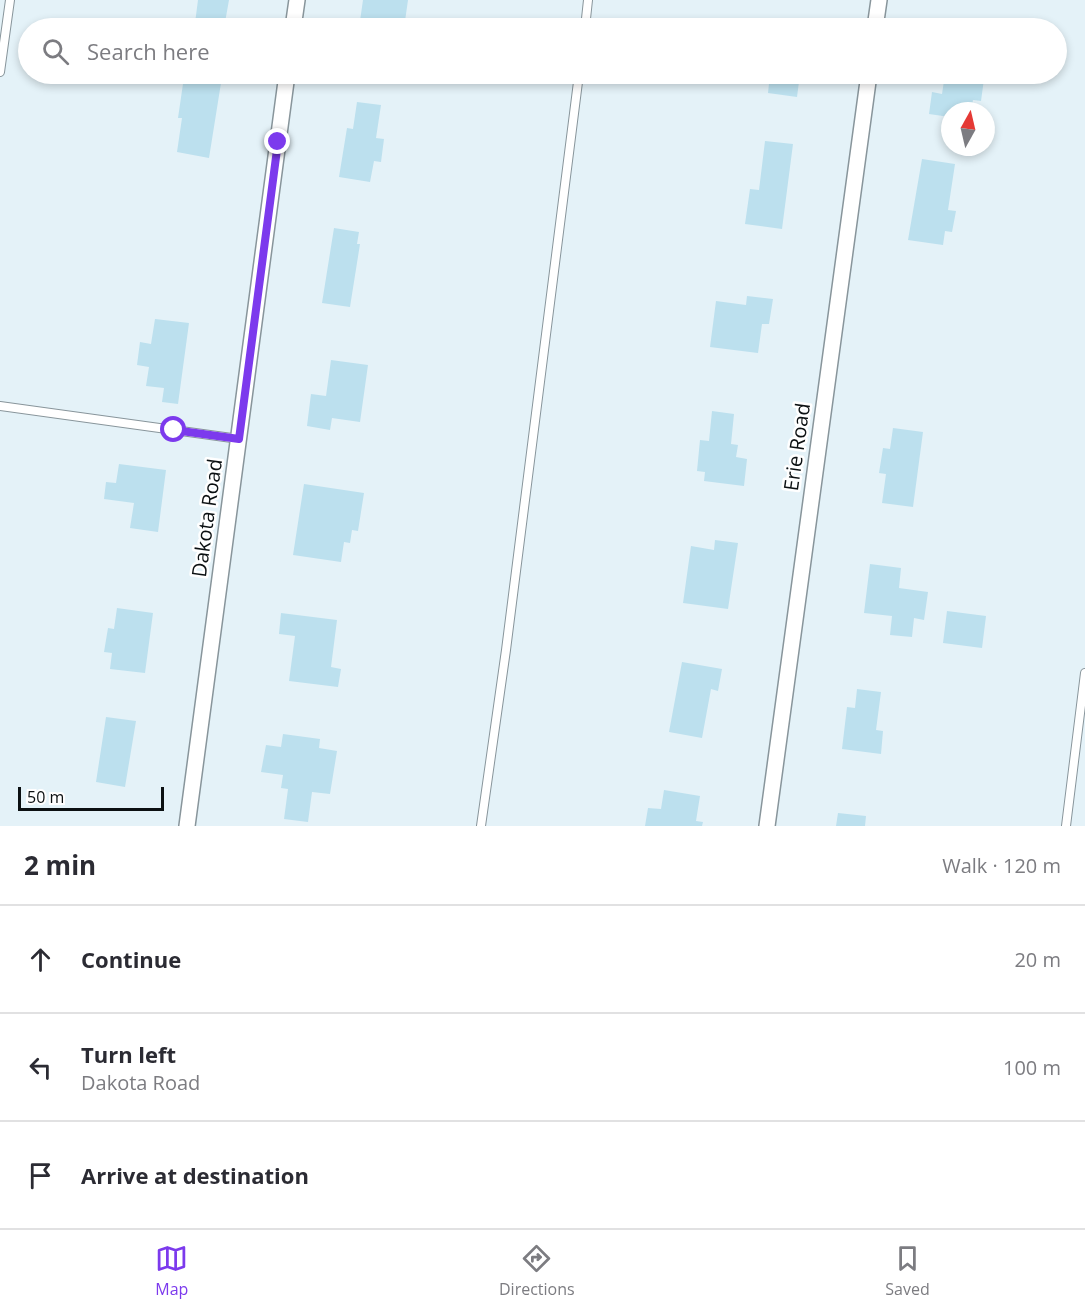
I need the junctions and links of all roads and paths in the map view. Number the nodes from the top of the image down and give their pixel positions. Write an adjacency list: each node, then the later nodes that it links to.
1 (10, 0): 8 (lane)
2 (297, 0): 5 (street)
3 (588, 0): 6 (lane)
4 (879, 0): 7 (street)
5 (294, 18)
6 (586, 18)
7 (876, 18)
8 (0, 72)
9 (286, 84): 13 (street, Dakota Road)
10 (578, 84): 16 (lane)
11 (868, 84): 17 (street, Erie Road)
12 (0, 406): 13 (lane)
13 (239, 439): 15 (street, Dakota Road)
14 (1085, 673): 18 (lane)
15 (187, 826)
16 (481, 826)
17 (767, 826)
18 (1066, 826)

